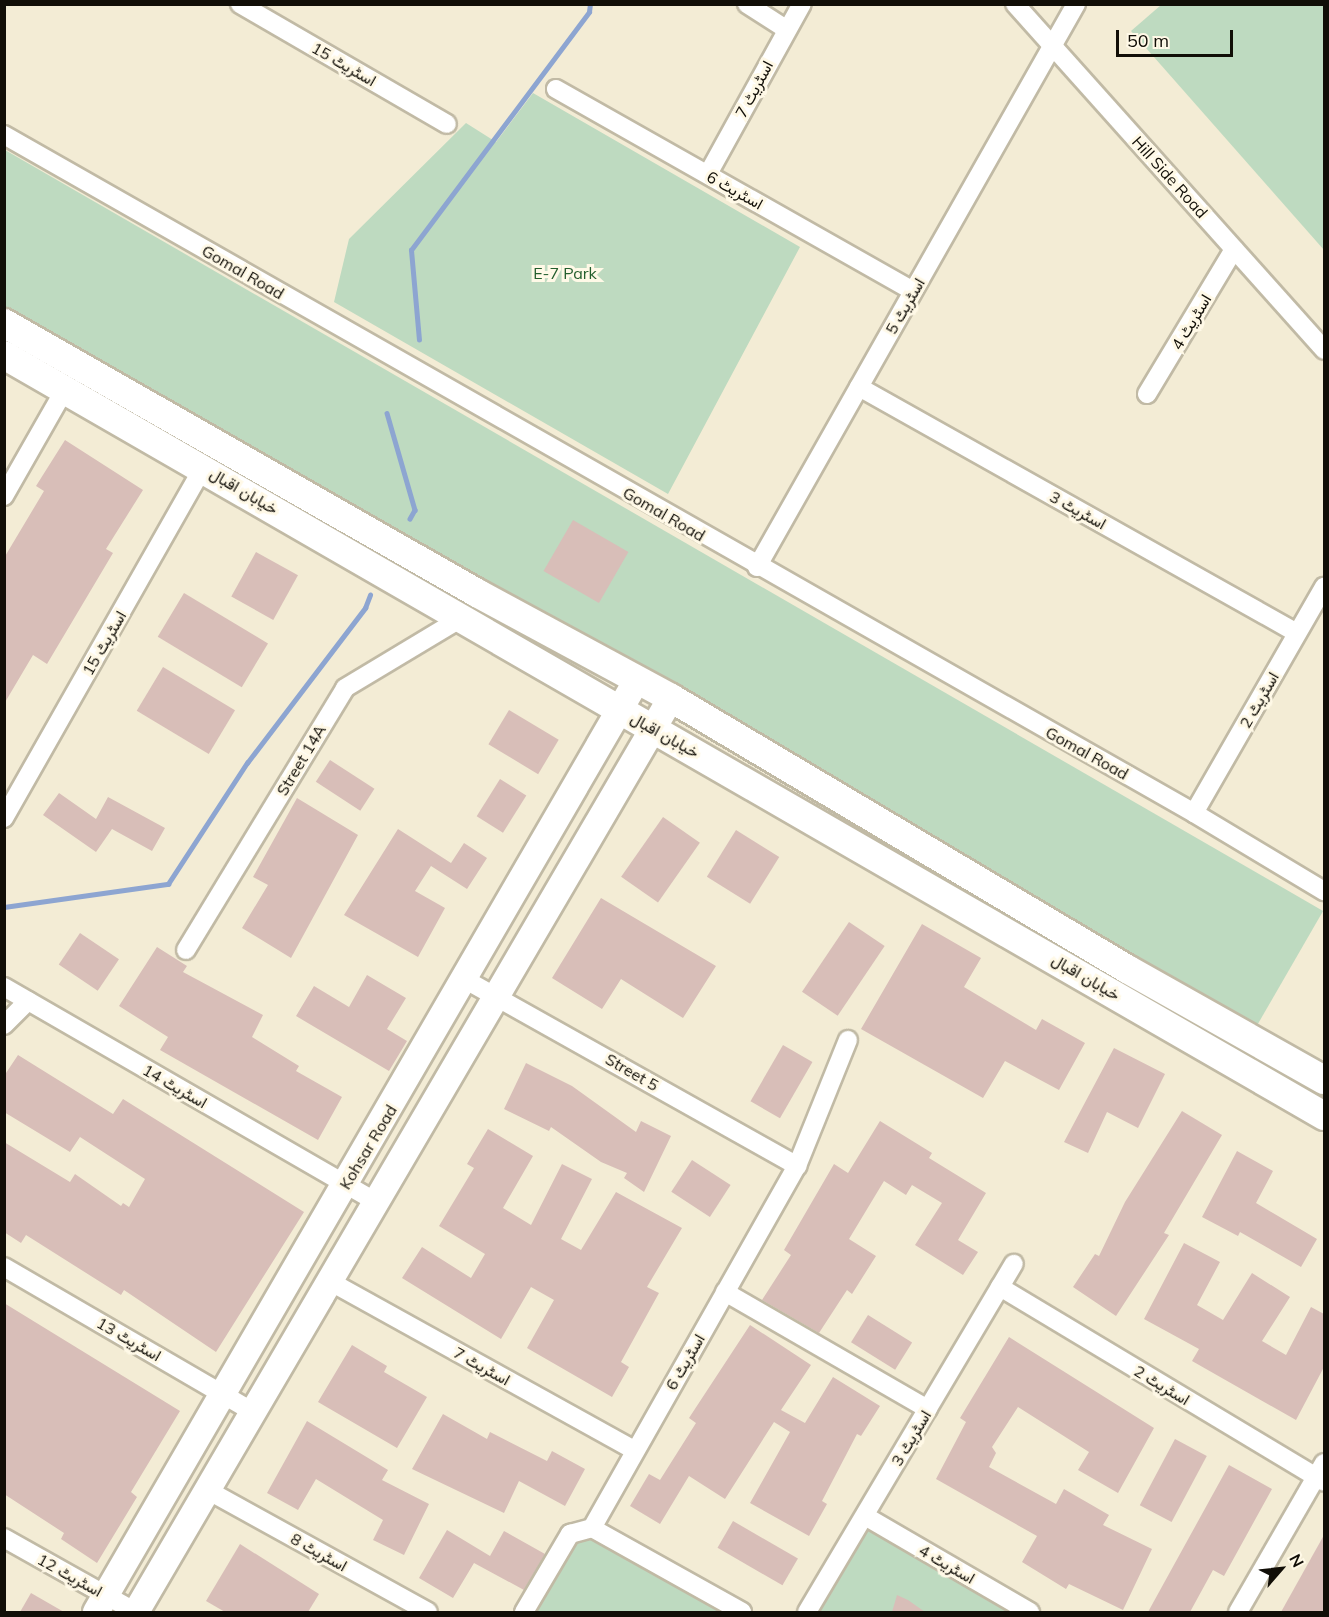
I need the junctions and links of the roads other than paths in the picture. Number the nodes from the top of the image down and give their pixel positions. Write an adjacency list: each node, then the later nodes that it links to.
1 (240, 4): 9 (street, اسٹریٹ 15)
2 (747, 4): 6 (street)
3 (802, 4): 6 (street, اسٹریٹ 7)
4 (1015, 4): 7 (street, Hill Side Road)
5 (1076, 4): 7 (street, اسٹریٹ 5)
6 (786, 29): 11 (street, اسٹریٹ 7)
7 (1052, 46): 12 (street, Hill Side Road); 13 (street, اسٹریٹ 5)
8 (556, 89): 11 (street, اسٹریٹ 6)
9 (447, 124)
10 (4, 135): 22 (street, Gomal Road)
11 (708, 174): 13 (street, اسٹریٹ 6)
12 (1234, 249): 15 (street, Hill Side Road); 19 (street, اسٹریٹ 4)
13 (914, 291): 17 (street, اسٹریٹ 5)
14 (4, 323): 26 (main road, خیابان اقبال)
15 (1324, 350)
16 (4, 355): 18 (main road, خیابان اقبال)
17 (859, 387): 22 (street, اسٹریٹ 5); 25 (street, اسٹریٹ 3)
18 (65, 389): 20 (main road, خیابان اقبال); 21 (street)
19 (1147, 394)
20 (203, 468): 24 (main road, خیابان اقبال); 31 (street, اسٹریٹ 15)
21 (4, 496)
22 (757, 567): 30 (street, Gomal Road)
23 (1324, 587): 25 (street, اسٹریٹ 2)
24 (463, 617): 28 (main road, خیابان اقبال); 33 (street, Street 14A)
25 (1297, 633): 30 (street, اسٹریٹ 2)
26 (637, 680): 27 (main road, خیابان اقبال); 28 (street, Kohsar Road)
27 (671, 698): 29 (street); 40 (main road, خیابان اقبال)
28 (619, 711): 29 (main road, خیابان اقبال); 34 (street, Kohsar Road)
29 (652, 727): 36 (street); 41 (main road, خیابان اقبال)
30 (1194, 813): 32 (street, Gomal Road)
31 (4, 818)
32 (1324, 891)
33 (186, 950)
34 (466, 980): 36 (street, Street 5); 43 (street, Kohsar Road)
35 (4, 987): 43 (street, اسٹریٹ 14)
36 (499, 996): 42 (street, Street 5); 44 (street)
37 (28, 1002): 38 (street)
38 (4, 1024)
39 (848, 1040): 42 (street, اسٹریٹ 6)
40 (1324, 1080)
41 (1324, 1116)
42 (797, 1166): 49 (street, اسٹریٹ 6)
43 (346, 1184): 44 (street, اسٹریٹ 14); 50 (street, Kohsar Road)
44 (376, 1202): 47 (street)
45 (1014, 1264): 48 (street, اسٹریٹ 3)
46 (4, 1267): 50 (street, اسٹریٹ 13)
47 (331, 1282): 52 (street); 53 (street, اسٹریٹ 7)
48 (1000, 1287): 51 (street, اسٹریٹ 3); 54 (street, اسٹریٹ 2)
49 (725, 1292): 51 (street); 53 (street, اسٹریٹ 6)
50 (220, 1392): 52 (street, اسٹریٹ 13); 59 (street, Kohsar Road)
51 (928, 1409): 56 (street, اسٹریٹ 3)
52 (253, 1412): 55 (street)
53 (634, 1450): 57 (street, اسٹریٹ 6)
54 (1322, 1474): 66 (street)
55 (209, 1491): 60 (street); 61 (street, اسٹریٹ 8)
56 (865, 1516): 64 (street, اسٹریٹ 3); 65 (street, اسٹریٹ 4)
57 (592, 1528): 62 (street); 63 (street)
58 (4, 1538): 59 (street, اسٹریٹ 12)
59 (101, 1604): 60 (street, اسٹریٹ 12)
60 (136, 1612)
61 (428, 1612)
62 (524, 1612)
63 (742, 1612)
64 (807, 1612)
65 (1030, 1612)
66 (1238, 1612)

